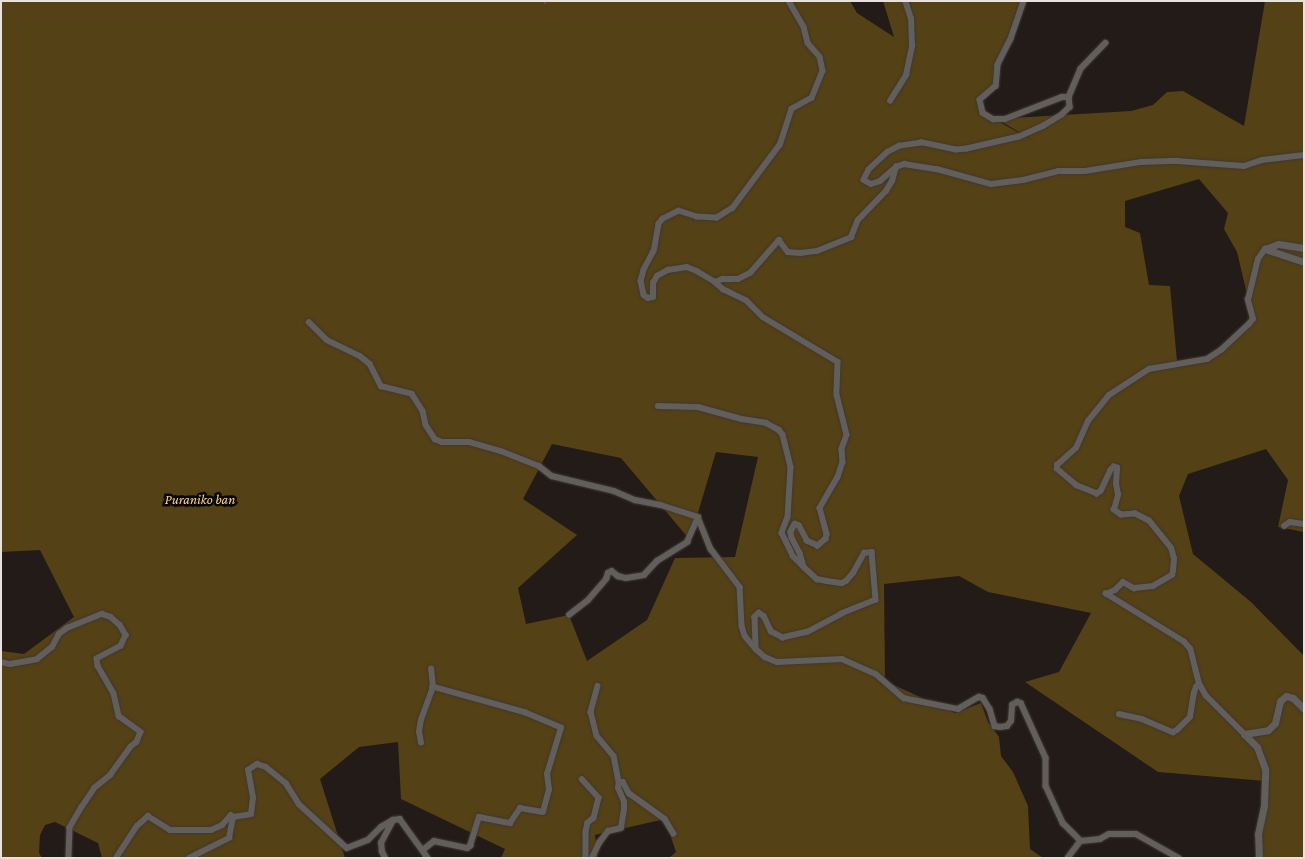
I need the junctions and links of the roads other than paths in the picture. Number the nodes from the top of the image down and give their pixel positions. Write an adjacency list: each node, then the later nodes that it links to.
1 (789, 1): 12 (street)
2 (905, 1): 6 (street)
3 (1024, 1): 5 (street)
4 (1106, 43): 5 (street)
5 (1069, 97): 8 (street)
6 (890, 101)
7 (1304, 156): 8 (street)
8 (896, 167): 12 (street)
9 (1304, 248): 10 (street)
10 (1265, 249): 11 (street); 23 (street)
11 (1304, 262)
12 (715, 282): 18 (street)
13 (310, 322): 15 (street)
14 (658, 406): 18 (street)
15 (698, 517): 19 (street); 20 (street)
16 (1304, 524): 17 (street)
17 (1284, 526)
18 (804, 567): 20 (street)
19 (569, 615)
20 (756, 648): 35 (street)
21 (1, 662): 37 (street)
22 (431, 669): 25 (street)
23 (1199, 684): 27 (street); 28 (street)
24 (598, 686): 31 (street)
25 (433, 687): 29 (street); 36 (street)
26 (1304, 709): 28 (street)
27 (1120, 714)
28 (1244, 734): 46 (street)
29 (421, 743)
30 (582, 779): 42 (street)
31 (619, 782): 34 (street); 43 (street)
32 (233, 817): 33 (street); 38 (street); 39 (street)
33 (393, 820): 36 (street); 40 (street)
34 (674, 834)
35 (1081, 842): 44 (street); 45 (street)
36 (423, 850): 41 (street)
37 (69, 858)
38 (116, 858)
39 (189, 858)
40 (385, 858)
41 (428, 858)
42 (586, 858)
43 (592, 858)
44 (1068, 858)
45 (1179, 858)
46 (1259, 858)

